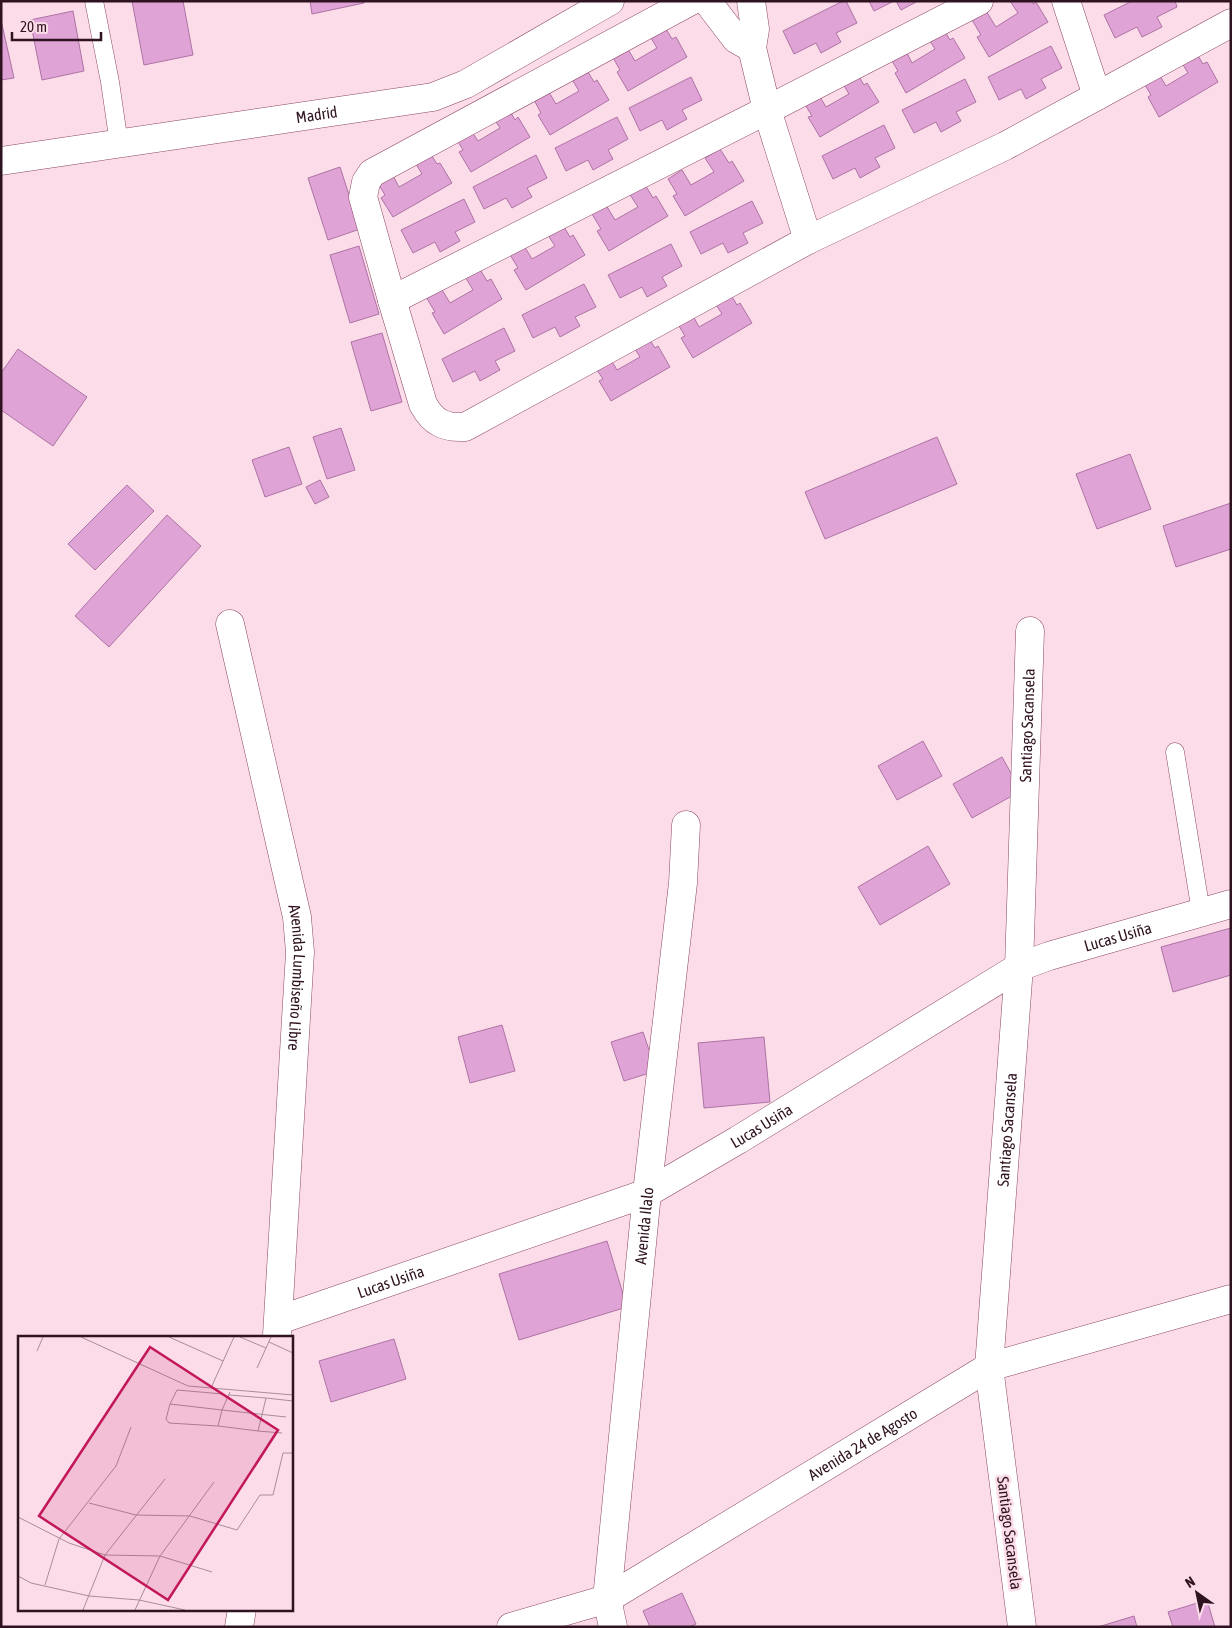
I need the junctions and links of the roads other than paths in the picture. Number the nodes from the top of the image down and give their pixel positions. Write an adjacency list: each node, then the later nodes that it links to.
1 (94, 1): 12 (lane)
2 (691, 1): 15 (street)
3 (707, 1): 9 (street)
4 (751, 1): 9 (street)
5 (979, 1): 11 (street)
6 (1066, 1): 10 (street)
7 (601, 3): 12 (street, Madrid)
8 (1231, 23): 10 (street)
9 (752, 48): 11 (street)
10 (1097, 96): 14 (street)
11 (767, 110): 14 (street); 15 (street)
12 (119, 144): 13 (street, Madrid)
13 (1, 161)
14 (808, 240): 15 (street)
15 (392, 300)
16 (230, 624): 25 (street, Avenida Lumbiseño Libre)
17 (1030, 631): 22 (street, Santiago Sacansela)
18 (1175, 752): 21 (lane)
19 (686, 825): 23 (street, Avenida Ilalo)
20 (1231, 904): 21 (street, Lucas Usiña)
21 (1201, 912): 22 (street, Lucas Usiña)
22 (1019, 967): 23 (street, Lucas Usiña); 26 (street, Santiago Sacansela)
23 (647, 1192): 25 (street, Lucas Usiña); 27 (street, Avenida Ilalo)
24 (1231, 1299): 26 (street, Avenida 24 de Agosto)
25 (278, 1328)
26 (989, 1367): 27 (street, Avenida 24 de Agosto); 32 (street, Santiago Sacansela)
27 (607, 1599): 30 (street, Avenida 24 de Agosto); 31 (street, Avenida Ilalo)
28 (242, 1610): 29 (street)
29 (239, 1627)
30 (511, 1627)
31 (613, 1627)
32 (1022, 1627)

